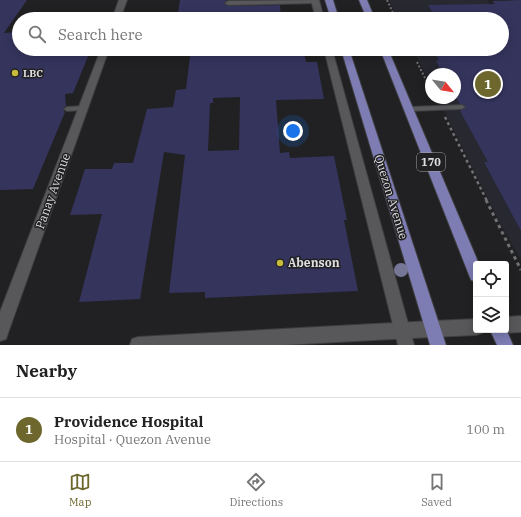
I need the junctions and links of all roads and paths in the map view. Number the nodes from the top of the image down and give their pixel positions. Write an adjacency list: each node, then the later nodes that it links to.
1 (123, 0): 7 (street)
2 (329, 0): 9 (main road)
3 (363, 0): 10 (main road)
4 (387, 0): 11 (path)
5 (316, 1): 6 (lane); 8 (street)
6 (228, 3)
7 (119, 12)
8 (318, 12)
9 (333, 12)
10 (368, 12)
11 (393, 12)
12 (102, 56): 19 (street, Panay Avenue)
13 (330, 56): 31 (street, Quezon Avenue)
14 (347, 56): 28 (main road, Quezon Avenue)
15 (387, 56): 22 (main road, 170)
16 (414, 56): 17 (path)
17 (425, 78)
18 (462, 107): 20 (lane)
19 (83, 108): 21 (lane); 29 (street, Panay Avenue)
20 (441, 108): 22 (lane); 24 (path)
21 (67, 109)
22 (410, 109): 23 (main road, 170)
23 (473, 266)
24 (521, 270)
25 (521, 324): 26 (street)
26 (509, 325)
27 (473, 327): 28 (street)
28 (432, 329): 31 (street); 33 (main road, Quezon Avenue)
29 (0, 333)
30 (499, 333): 34 (main road)
31 (404, 338): 32 (street)
32 (138, 345)
33 (438, 345)
34 (505, 345)

